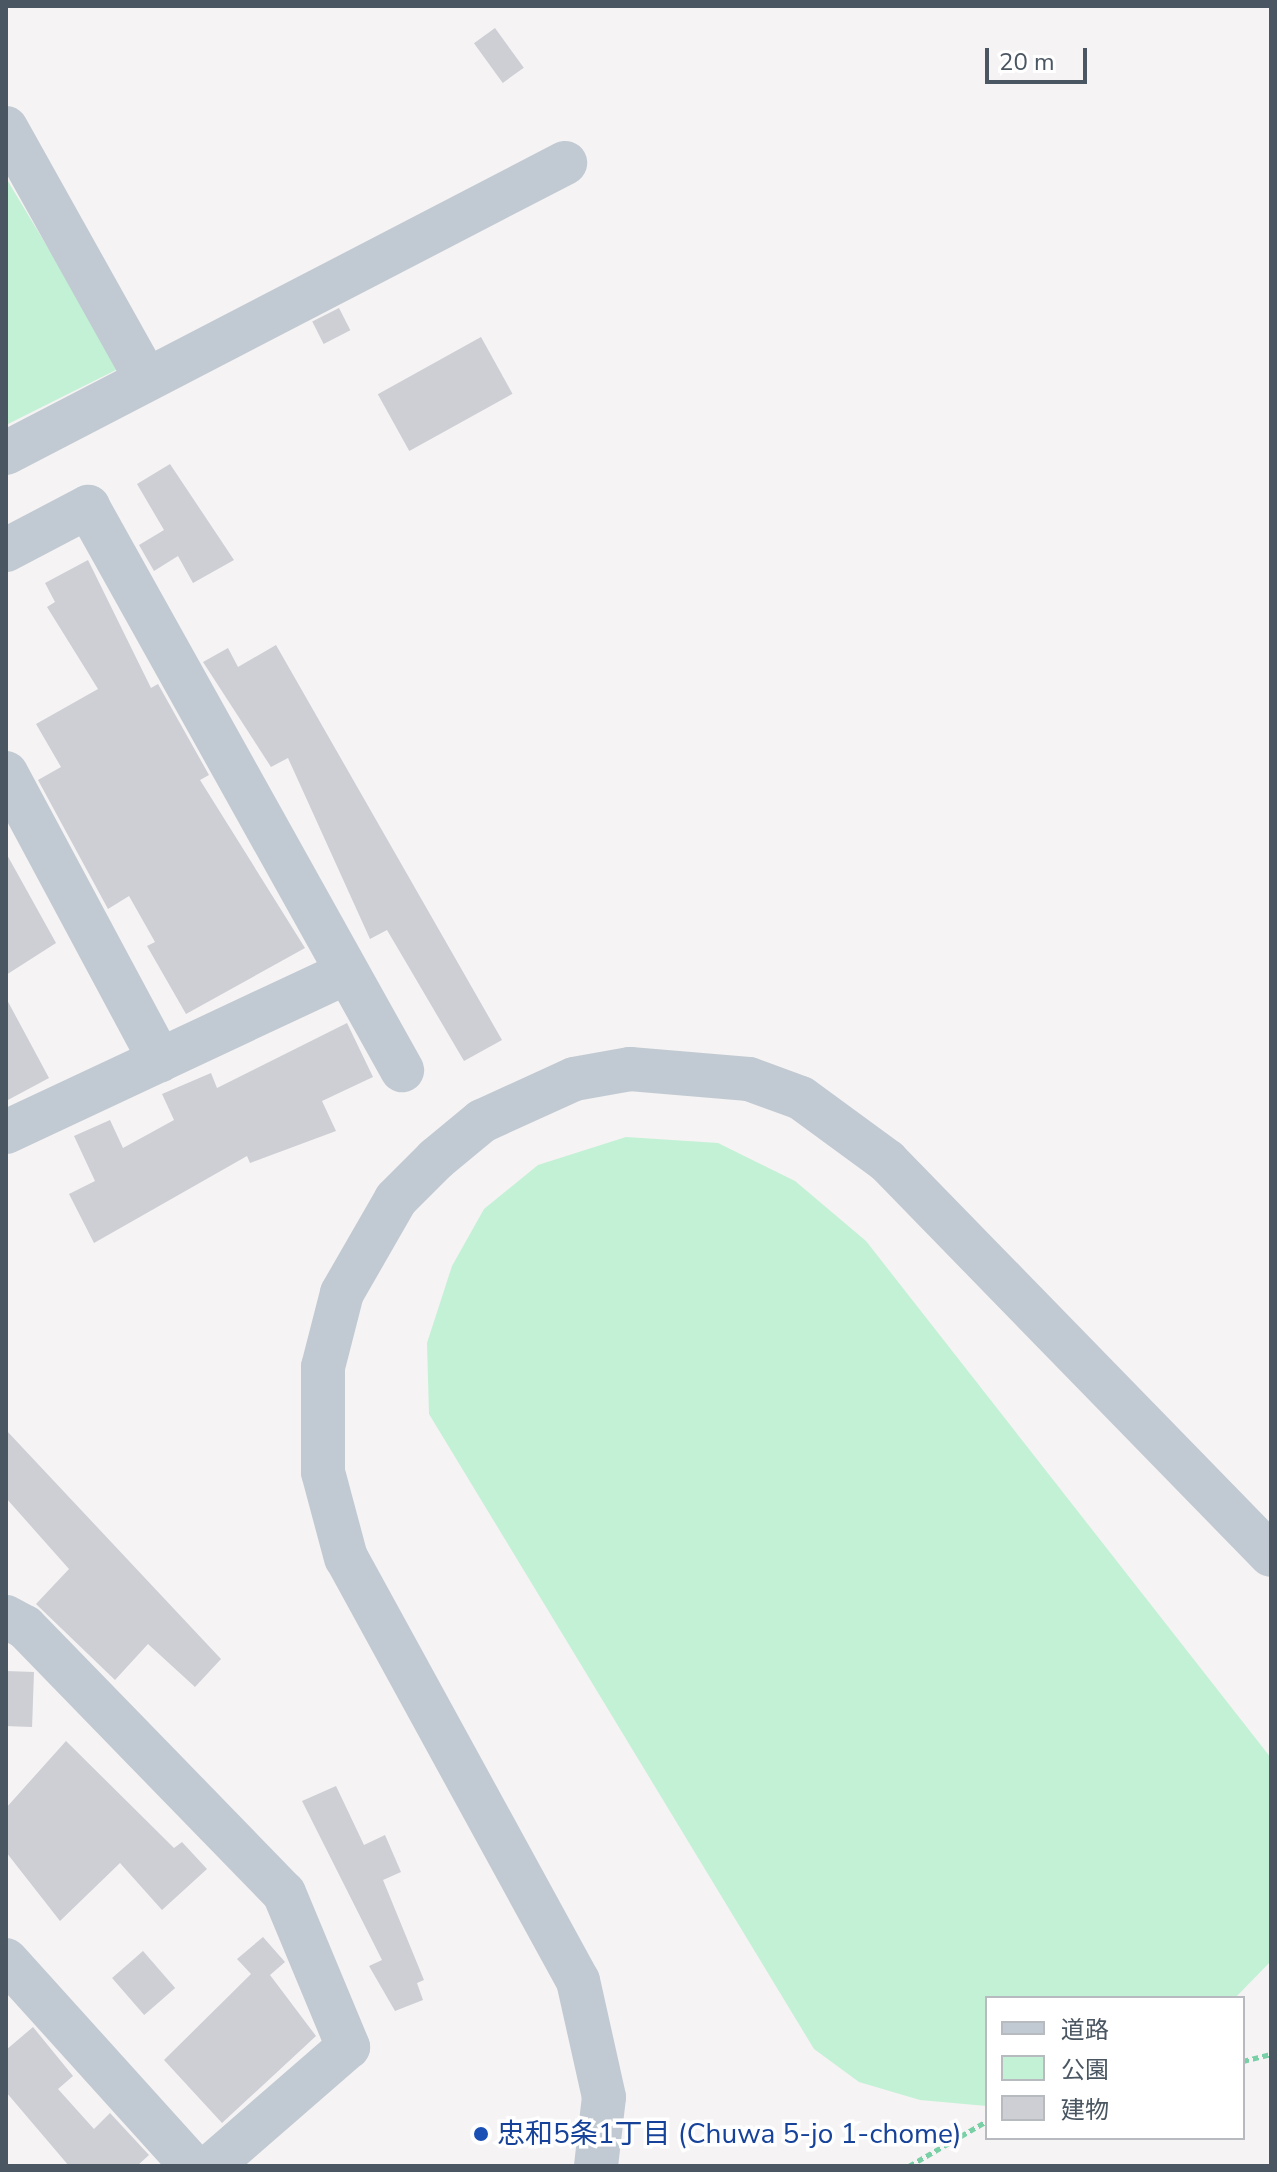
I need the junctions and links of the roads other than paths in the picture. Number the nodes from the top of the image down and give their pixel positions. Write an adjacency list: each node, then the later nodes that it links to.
1 (6, 128): 3 (street)
2 (565, 163): 3 (street)
3 (146, 378): 4 (street)
4 (6, 453)
5 (6, 550): 7 (street)
6 (6, 773): 8 (street)
7 (345, 973): 8 (street); 9 (street)
8 (160, 1060): 10 (street)
9 (402, 1070)
10 (6, 1132)
11 (1271, 1555): 16 (street)
12 (6, 1617): 15 (street)
13 (6, 1960): 14 (street)
14 (192, 2166)
15 (211, 2166)
16 (596, 2166)

